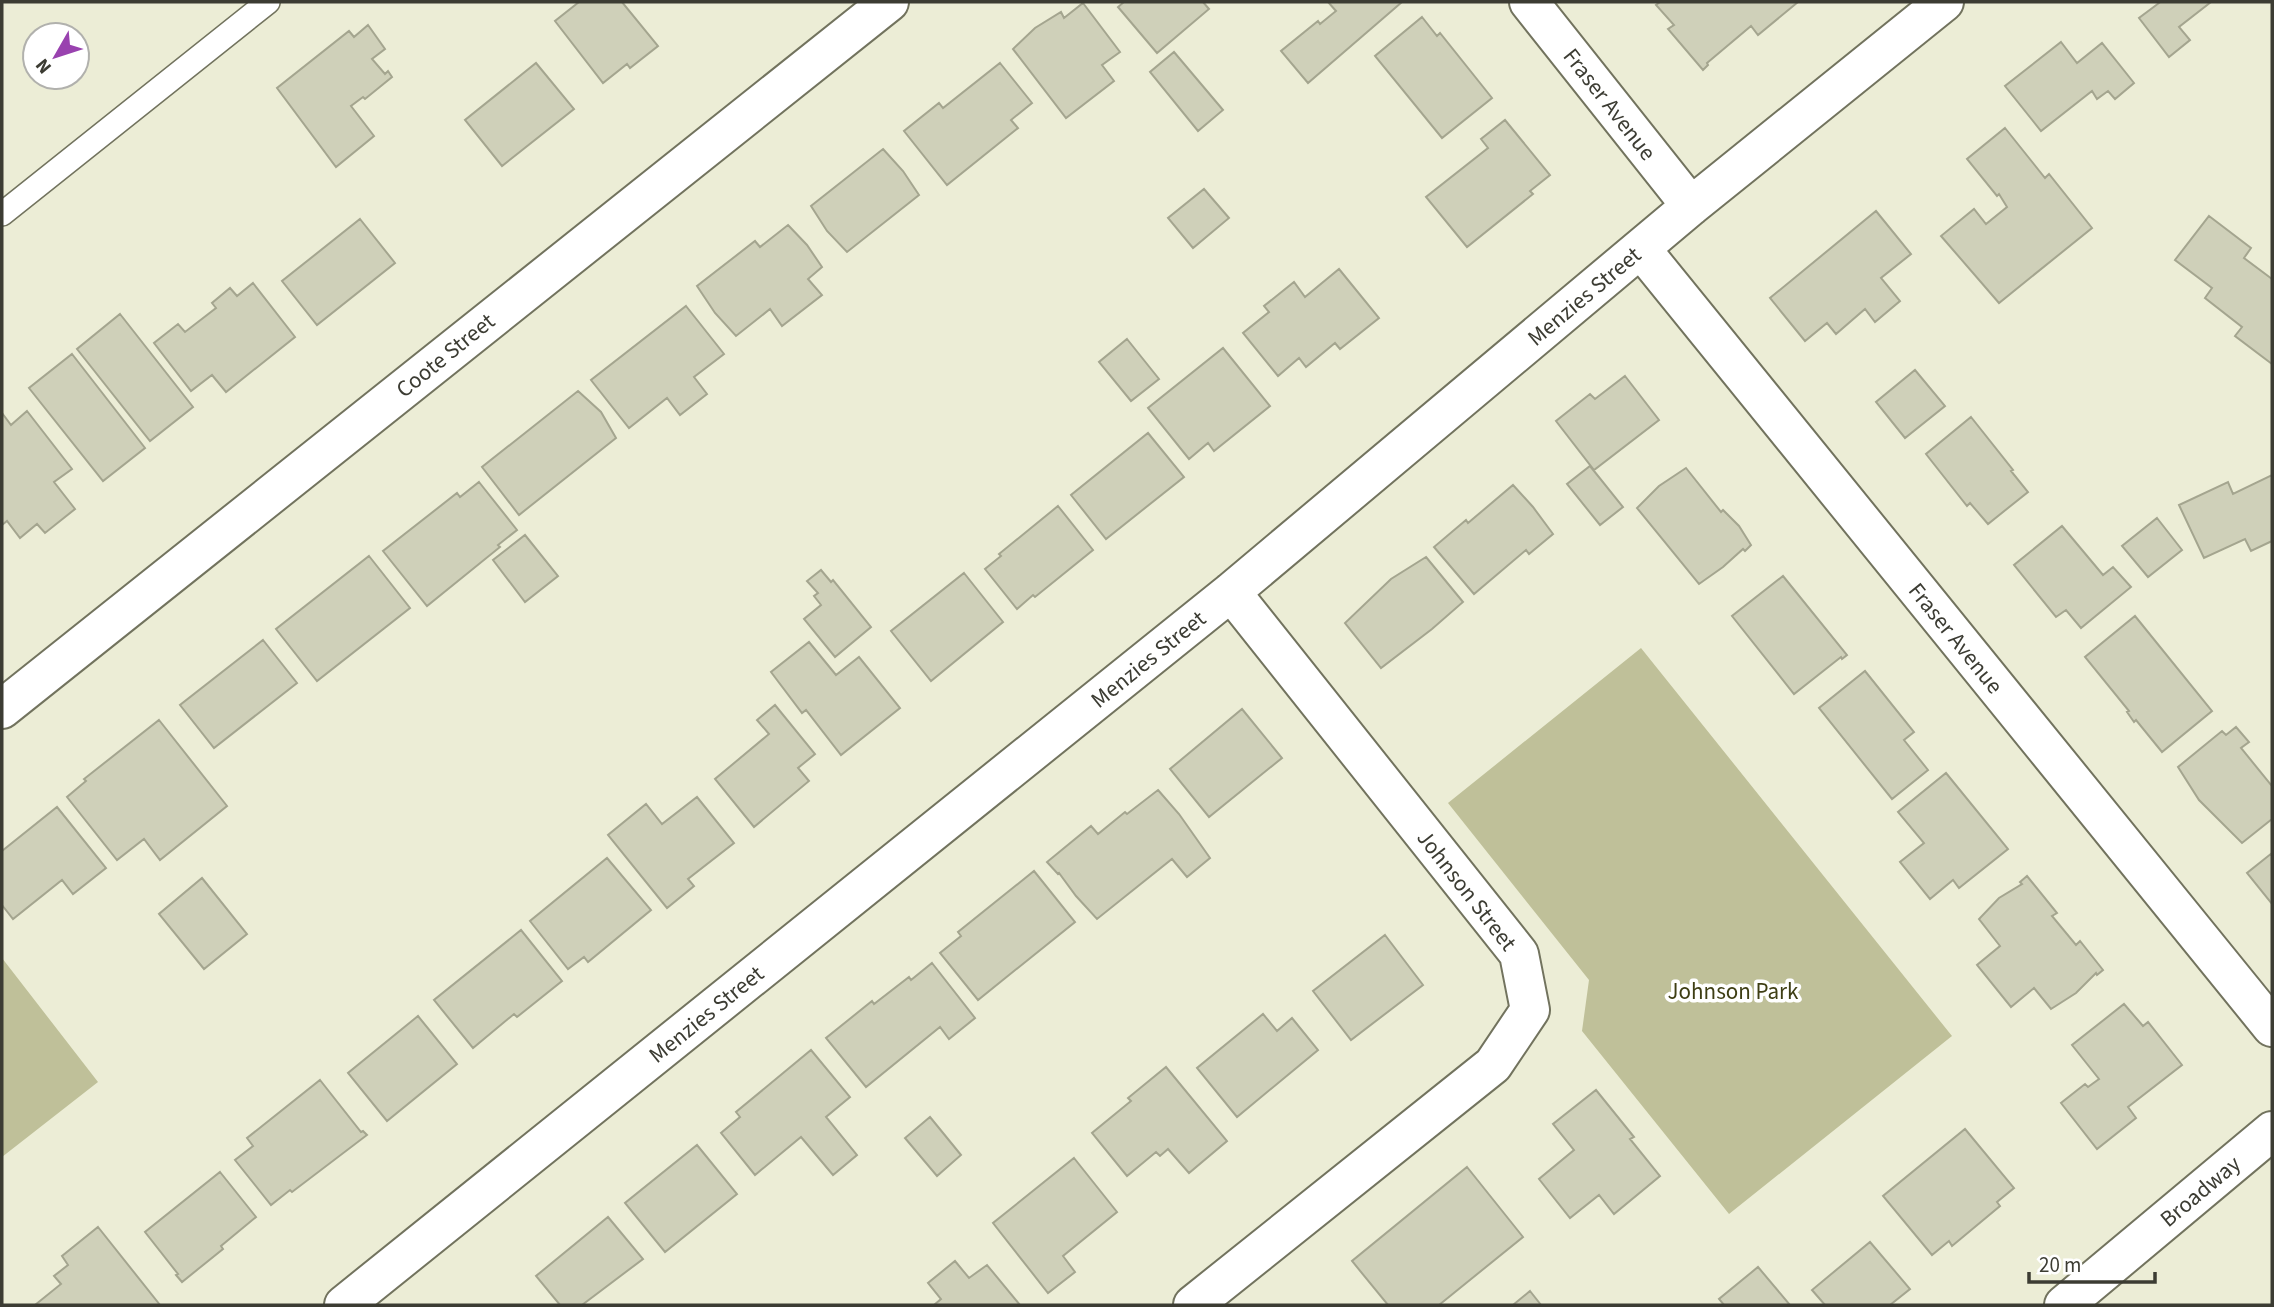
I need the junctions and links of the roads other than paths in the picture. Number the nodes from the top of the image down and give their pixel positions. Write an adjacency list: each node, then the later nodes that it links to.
1 (268, 2): 6 (lane)
2 (889, 2): 9 (street, Coote Street)
3 (1528, 2): 5 (street, Fraser Avenue)
4 (1944, 2): 5 (street, Menzies Street)
5 (1691, 206): 7 (street, Menzies Street)
6 (2, 214)
7 (1640, 249): 8 (street, Menzies Street); 10 (street, Fraser Avenue)
8 (1231, 592): 12 (street, Menzies Street); 13 (street, Johnson Street)
9 (2, 709)
10 (2272, 1027)
11 (2272, 1130): 14 (street, Broadway)
12 (344, 1305)
13 (1193, 1305)
14 (2064, 1305)

